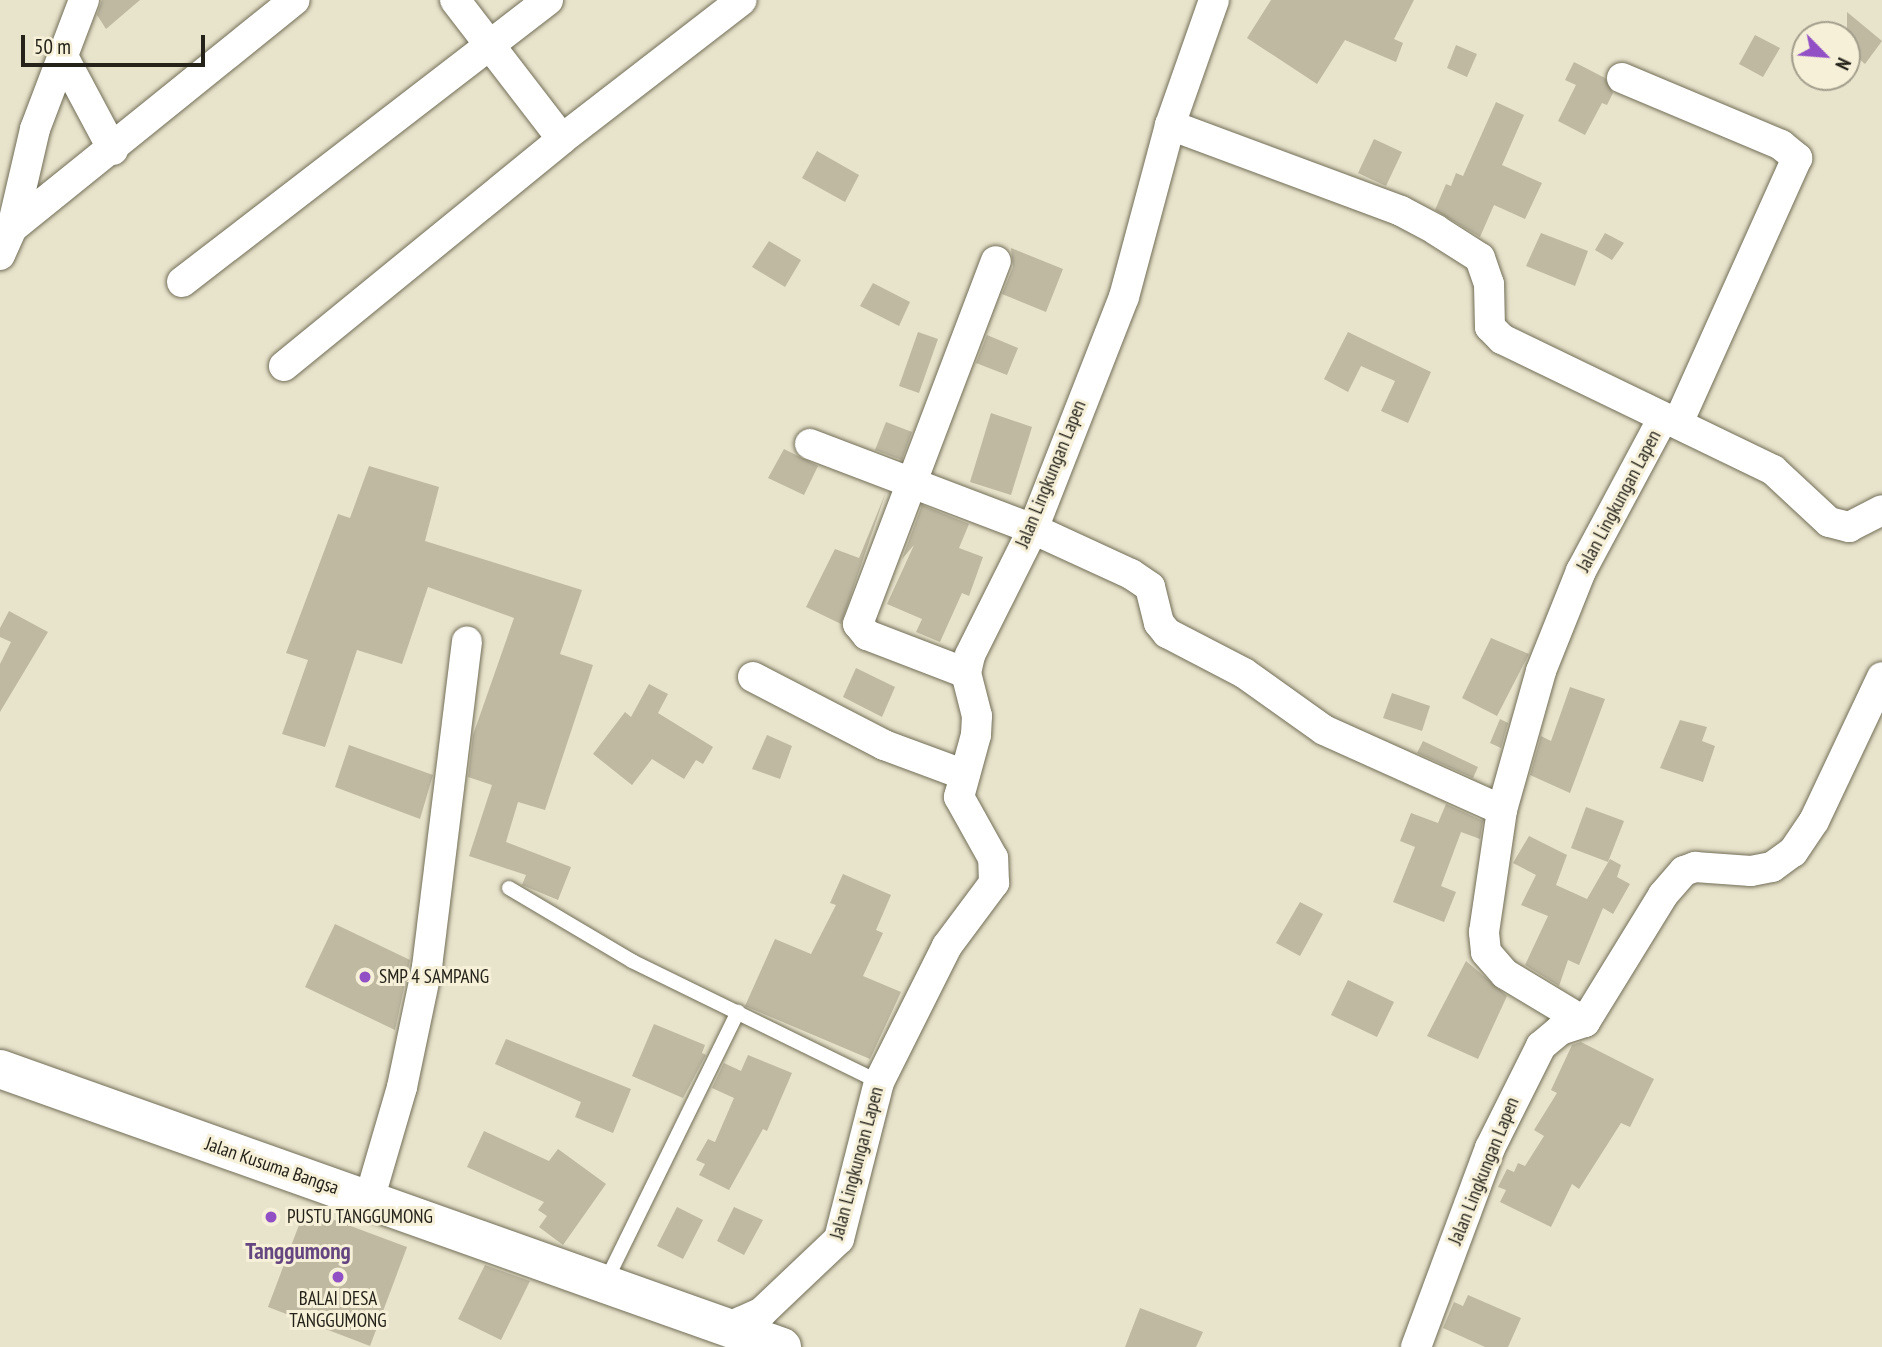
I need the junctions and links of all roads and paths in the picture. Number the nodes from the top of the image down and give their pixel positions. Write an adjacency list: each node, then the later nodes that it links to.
1 (84, 0): 8 (street)
2 (296, 0): 12 (street)
3 (455, 0): 7 (street)
4 (548, 0): 7 (street)
5 (742, 0): 11 (street)
6 (1214, 0): 10 (street)
7 (490, 46): 11 (street); 16 (street)
8 (65, 60): 12 (street); 13 (street)
9 (1622, 78): 18 (street)
10 (1170, 125): 18 (street, Jalan Lingkungan Lapen); 22 (street, Jalan Lingkungan Lapen)
11 (562, 139): 17 (street)
12 (113, 150): 13 (street)
13 (12, 228): 14 (street)
14 (0, 255)
15 (996, 261): 20 (street)
16 (182, 282)
17 (284, 366)
18 (1671, 421): 21 (street, Jalan Lingkungan Lapen); 28 (street, Jalan Lingkungan Lapen)
19 (810, 444): 20 (street)
20 (914, 485): 22 (street); 24 (street)
21 (1882, 510)
22 (1033, 529): 24 (street, Jalan Lingkungan Lapen); 28 (street)
23 (467, 641): 34 (street)
24 (965, 673): 27 (street, Jalan Lingkungan Lapen)
25 (754, 677): 27 (street)
26 (1882, 677): 31 (street)
27 (965, 775): 33 (street, Jalan Lingkungan Lapen)
28 (1502, 810): 31 (street, Jalan Lingkungan Lapen)
29 (509, 888): 30 (lane)
30 (738, 1012): 33 (lane); 35 (lane)
31 (1585, 1022): 38 (street, Jalan Lingkungan Lapen)
32 (0, 1069): 34 (main road, Jalan Kusuma Bangsa)
33 (879, 1082): 36 (street, Jalan Lingkungan Lapen)
34 (369, 1200): 35 (main road, Jalan Kusuma Bangsa)
35 (606, 1281): 36 (main road, Jalan Kusuma Bangsa)
36 (731, 1326): 37 (main road, Jalan Kusuma Bangsa)
37 (782, 1347)
38 (1416, 1347)

